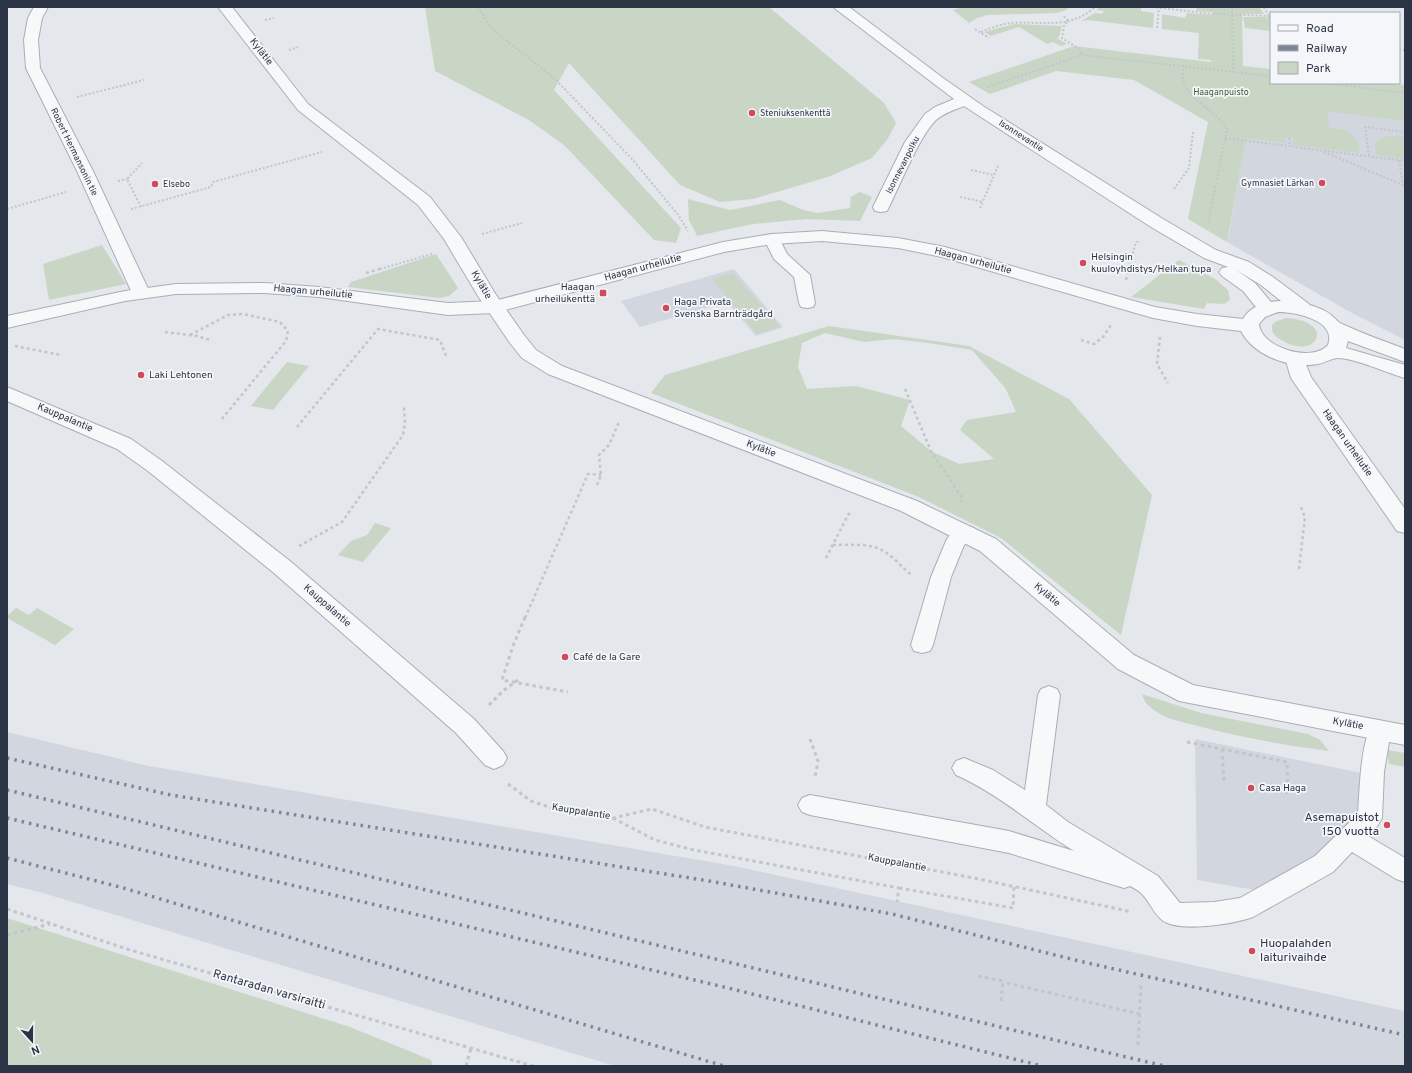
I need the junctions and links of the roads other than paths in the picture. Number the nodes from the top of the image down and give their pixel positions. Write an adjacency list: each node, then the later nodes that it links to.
1 (41, 7): 8 (street, Robert Hermansonin tie)
2 (225, 7): 10 (street, Kylätie)
3 (840, 7): 4 (street, Isonnevantie)
4 (963, 98): 5 (street, Isonnevanpolku); 7 (street, Isonnevantie)
5 (881, 207)
6 (772, 239): 9 (lane); 10 (street, Haagan urheilutie); 14 (street, Haagan urheilutie)
7 (1210, 254): 11 (street, Isonnevantie); 12 (street, Isonnevantie)
8 (141, 293): 10 (street, Haagan urheilutie); 13 (street, Haagan urheilutie)
9 (807, 303)
10 (494, 307): 22 (street, Kylätie)
11 (1267, 308): 12 (street); 14 (street)
12 (1302, 308): 15 (street)
13 (7, 322)
14 (1250, 326): 18 (street)
15 (1334, 327): 16 (street); 17 (street)
16 (1334, 351): 18 (street); 19 (street)
17 (1405, 356)
18 (1295, 358): 21 (street, Haagan urheilutie)
19 (1405, 372)
20 (7, 393): 27 (street, Kauppalantie)
21 (1405, 525)
22 (961, 531): 23 (lane); 25 (street, Kylätie)
23 (922, 645)
24 (1049, 695): 30 (lane)
25 (1380, 730): 26 (street, Kylätie); 31 (lane)
26 (1405, 735)
27 (494, 758)
28 (964, 768): 30 (lane)
29 (810, 805): 33 (lane)
30 (1034, 809): 33 (lane)
31 (1349, 838): 32 (lane); 33 (lane)
32 (1405, 871)
33 (1149, 884)

